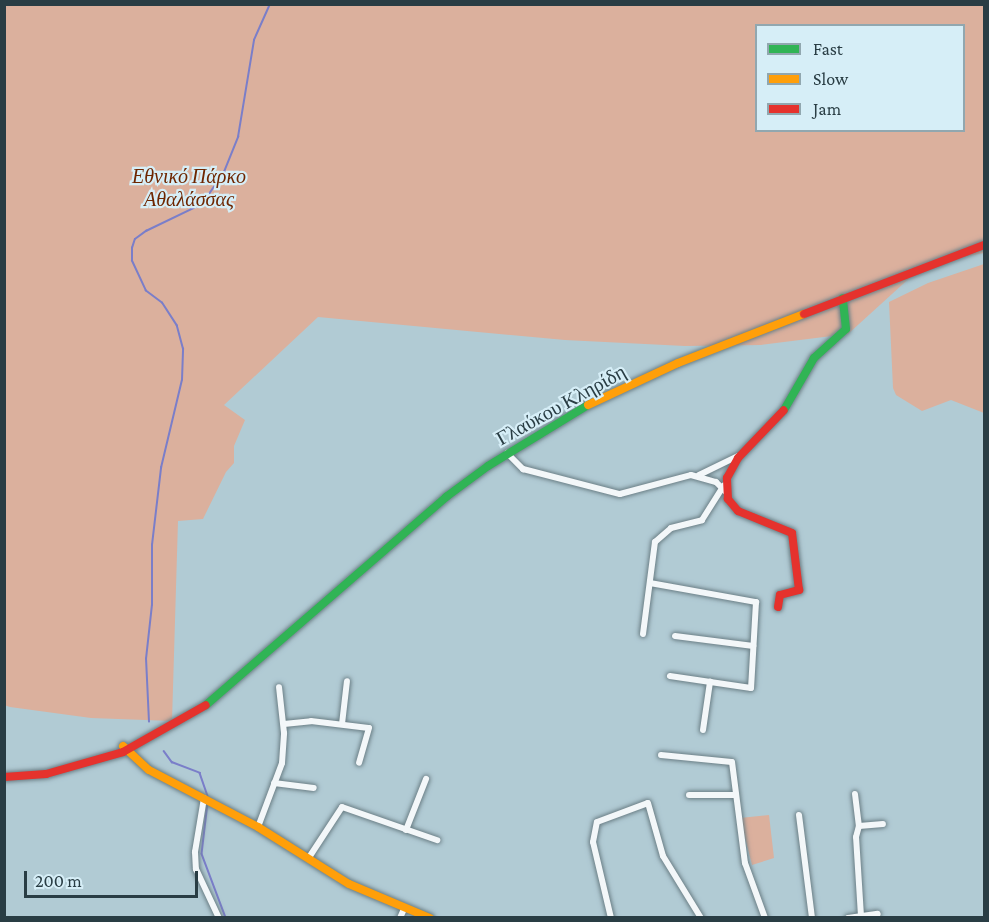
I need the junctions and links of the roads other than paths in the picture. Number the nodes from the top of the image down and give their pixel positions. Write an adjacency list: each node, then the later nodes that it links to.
1 (984, 245): 2 (main road, Γλαύκου Κληρίδη)
2 (843, 298): 3 (main road, Γλαύκου Κληρίδη); 4 (main road)
3 (507, 453): 5 (street); 19 (main road, Γλαύκου Κληρίδη)
4 (743, 453): 5 (street); 6 (main road)
5 (698, 475): 6 (street)
6 (725, 491): 7 (street); 8 (main road)
7 (650, 583): 9 (street); 11 (street)
8 (778, 607)
9 (643, 634)
10 (675, 636): 11 (street)
11 (753, 646): 14 (street)
12 (670, 676): 14 (street)
13 (347, 681): 17 (street)
14 (710, 682): 18 (street)
15 (279, 687): 16 (street)
16 (284, 724): 17 (street); 24 (street)
17 (342, 724): 21 (street)
18 (703, 730)
19 (125, 748): 22 (main road, Γλαύκου Κληρίδη); 29 (main road)
20 (662, 755): 28 (street)
21 (359, 764)
22 (4, 777)
23 (426, 779): 34 (street)
24 (274, 783): 25 (street); 33 (street)
25 (314, 788)
26 (855, 794): 32 (street)
27 (689, 795): 28 (street)
28 (736, 795): 45 (street)
29 (204, 798): 33 (main road); 41 (street)
30 (799, 815): 46 (street)
31 (882, 824): 32 (street)
32 (859, 826): 39 (street)
33 (258, 827): 36 (main road)
34 (406, 830): 35 (street); 36 (street)
35 (437, 840)
36 (308, 859): 37 (main road)
37 (405, 907): 42 (street); 43 (main road)
38 (878, 914): 39 (street)
39 (861, 916): 47 (street)
40 (699, 917): 44 (street)
41 (219, 918)
42 (400, 918)
43 (430, 918)
44 (611, 918)
45 (765, 918)
46 (813, 918)
47 (848, 918)

